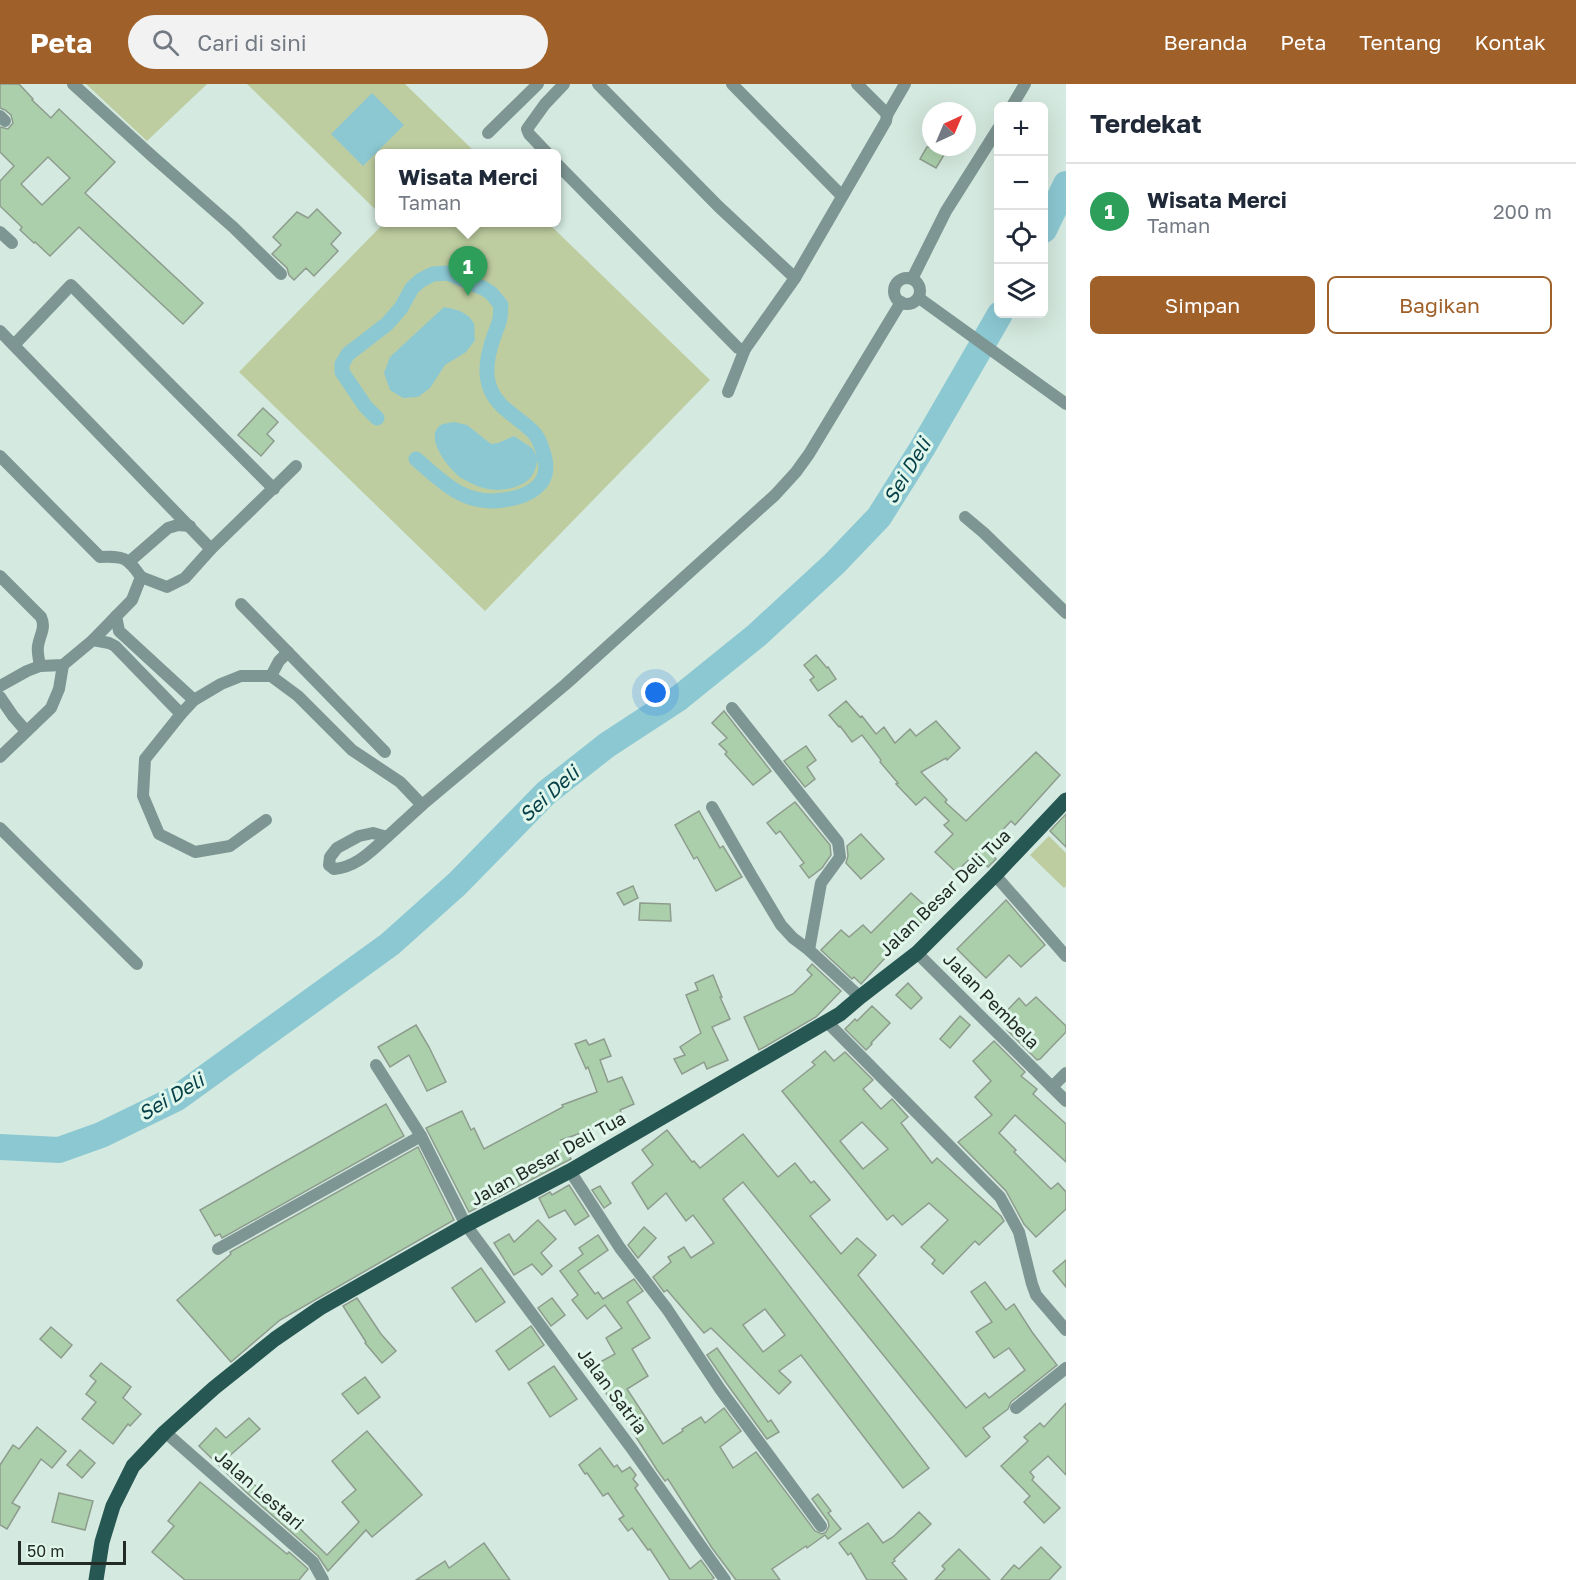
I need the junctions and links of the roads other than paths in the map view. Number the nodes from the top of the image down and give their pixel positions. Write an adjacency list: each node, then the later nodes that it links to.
1 (73, 84): 18 (street)
2 (538, 84): 11 (street)
3 (564, 84): 13 (street)
4 (598, 84): 19 (street)
5 (732, 84): 15 (street)
6 (857, 84): 10 (street)
7 (905, 84): 10 (street)
8 (1022, 85): 9 (street)
9 (1014, 102)
10 (887, 115): 15 (street)
11 (488, 134)
12 (994, 135): 20 (street)
13 (544, 149)
14 (561, 168): 25 (street)
15 (842, 196): 19 (street)
16 (0, 232): 17 (street)
17 (12, 243)
18 (281, 274)
19 (795, 278): 25 (street)
20 (912, 279): 21 (street); 22 (street)
21 (919, 298): 22 (street); 27 (street)
22 (901, 302): 56 (street)
23 (0, 331): 24 (street)
24 (14, 345): 30 (street); 32 (street)
25 (745, 349): 26 (street)
26 (728, 392)
27 (1066, 404)
28 (0, 456): 34 (street)
29 (296, 466): 30 (street)
30 (274, 489): 33 (street)
31 (965, 517): 38 (street)
32 (190, 526): 33 (street); 34 (street)
33 (212, 549): 36 (street)
34 (130, 561): 36 (street)
35 (0, 576): 43 (street)
36 (141, 577): 39 (street)
37 (241, 604): 41 (street)
38 (1066, 613)
39 (116, 616): 40 (street); 47 (street)
40 (93, 640): 42 (street); 49 (street)
41 (288, 652): 44 (street); 50 (street)
42 (63, 665): 43 (street); 51 (street)
43 (40, 666): 45 (street)
44 (271, 676): 47 (street); 52 (street)
45 (0, 686)
46 (0, 697): 51 (street)
47 (194, 700): 49 (street)
48 (732, 708): 62 (street)
49 (181, 714): 58 (street)
50 (356, 722): 52 (street); 53 (street)
51 (26, 730): 54 (street)
52 (341, 738): 56 (street)
53 (385, 752)
54 (0, 757)
55 (1066, 802): 61 (main road, Jalan Besar Deli Tua)
56 (422, 805): 60 (street)
57 (712, 807): 62 (street)
58 (266, 820)
59 (0, 828): 65 (street)
60 (387, 837)
61 (995, 875): 63 (main road, Jalan Besar Deli Tua); 64 (street)
62 (809, 950): 66 (street)
63 (916, 953): 66 (main road, Jalan Besar Deli Tua); 70 (street, Jalan Pembela)
64 (1066, 956)
65 (137, 964)
66 (860, 997): 67 (main road, Jalan Besar Deli Tua)
67 (828, 1022): 73 (main road, Jalan Besar Deli Tua); 76 (street)
68 (376, 1065): 72 (street, Jalan Satria)
69 (1066, 1073): 70 (street)
70 (1052, 1087): 71 (street, Jalan Pembela)
71 (1066, 1101)
72 (421, 1136): 74 (street, Jalan Satria); 75 (street)
73 (570, 1171): 74 (main road, Jalan Besar Deli Tua); 80 (street)
74 (466, 1225): 79 (main road, Jalan Besar Deli Tua); 83 (street, Jalan Satria)
75 (218, 1249)
76 (1066, 1330)
77 (1066, 1368): 78 (street)
78 (1016, 1408)
79 (165, 1432): 81 (main road, Jalan Besar Deli Tua); 82 (street, Jalan Lestari)
80 (821, 1526)
81 (96, 1580)
82 (323, 1580)
83 (725, 1580)

